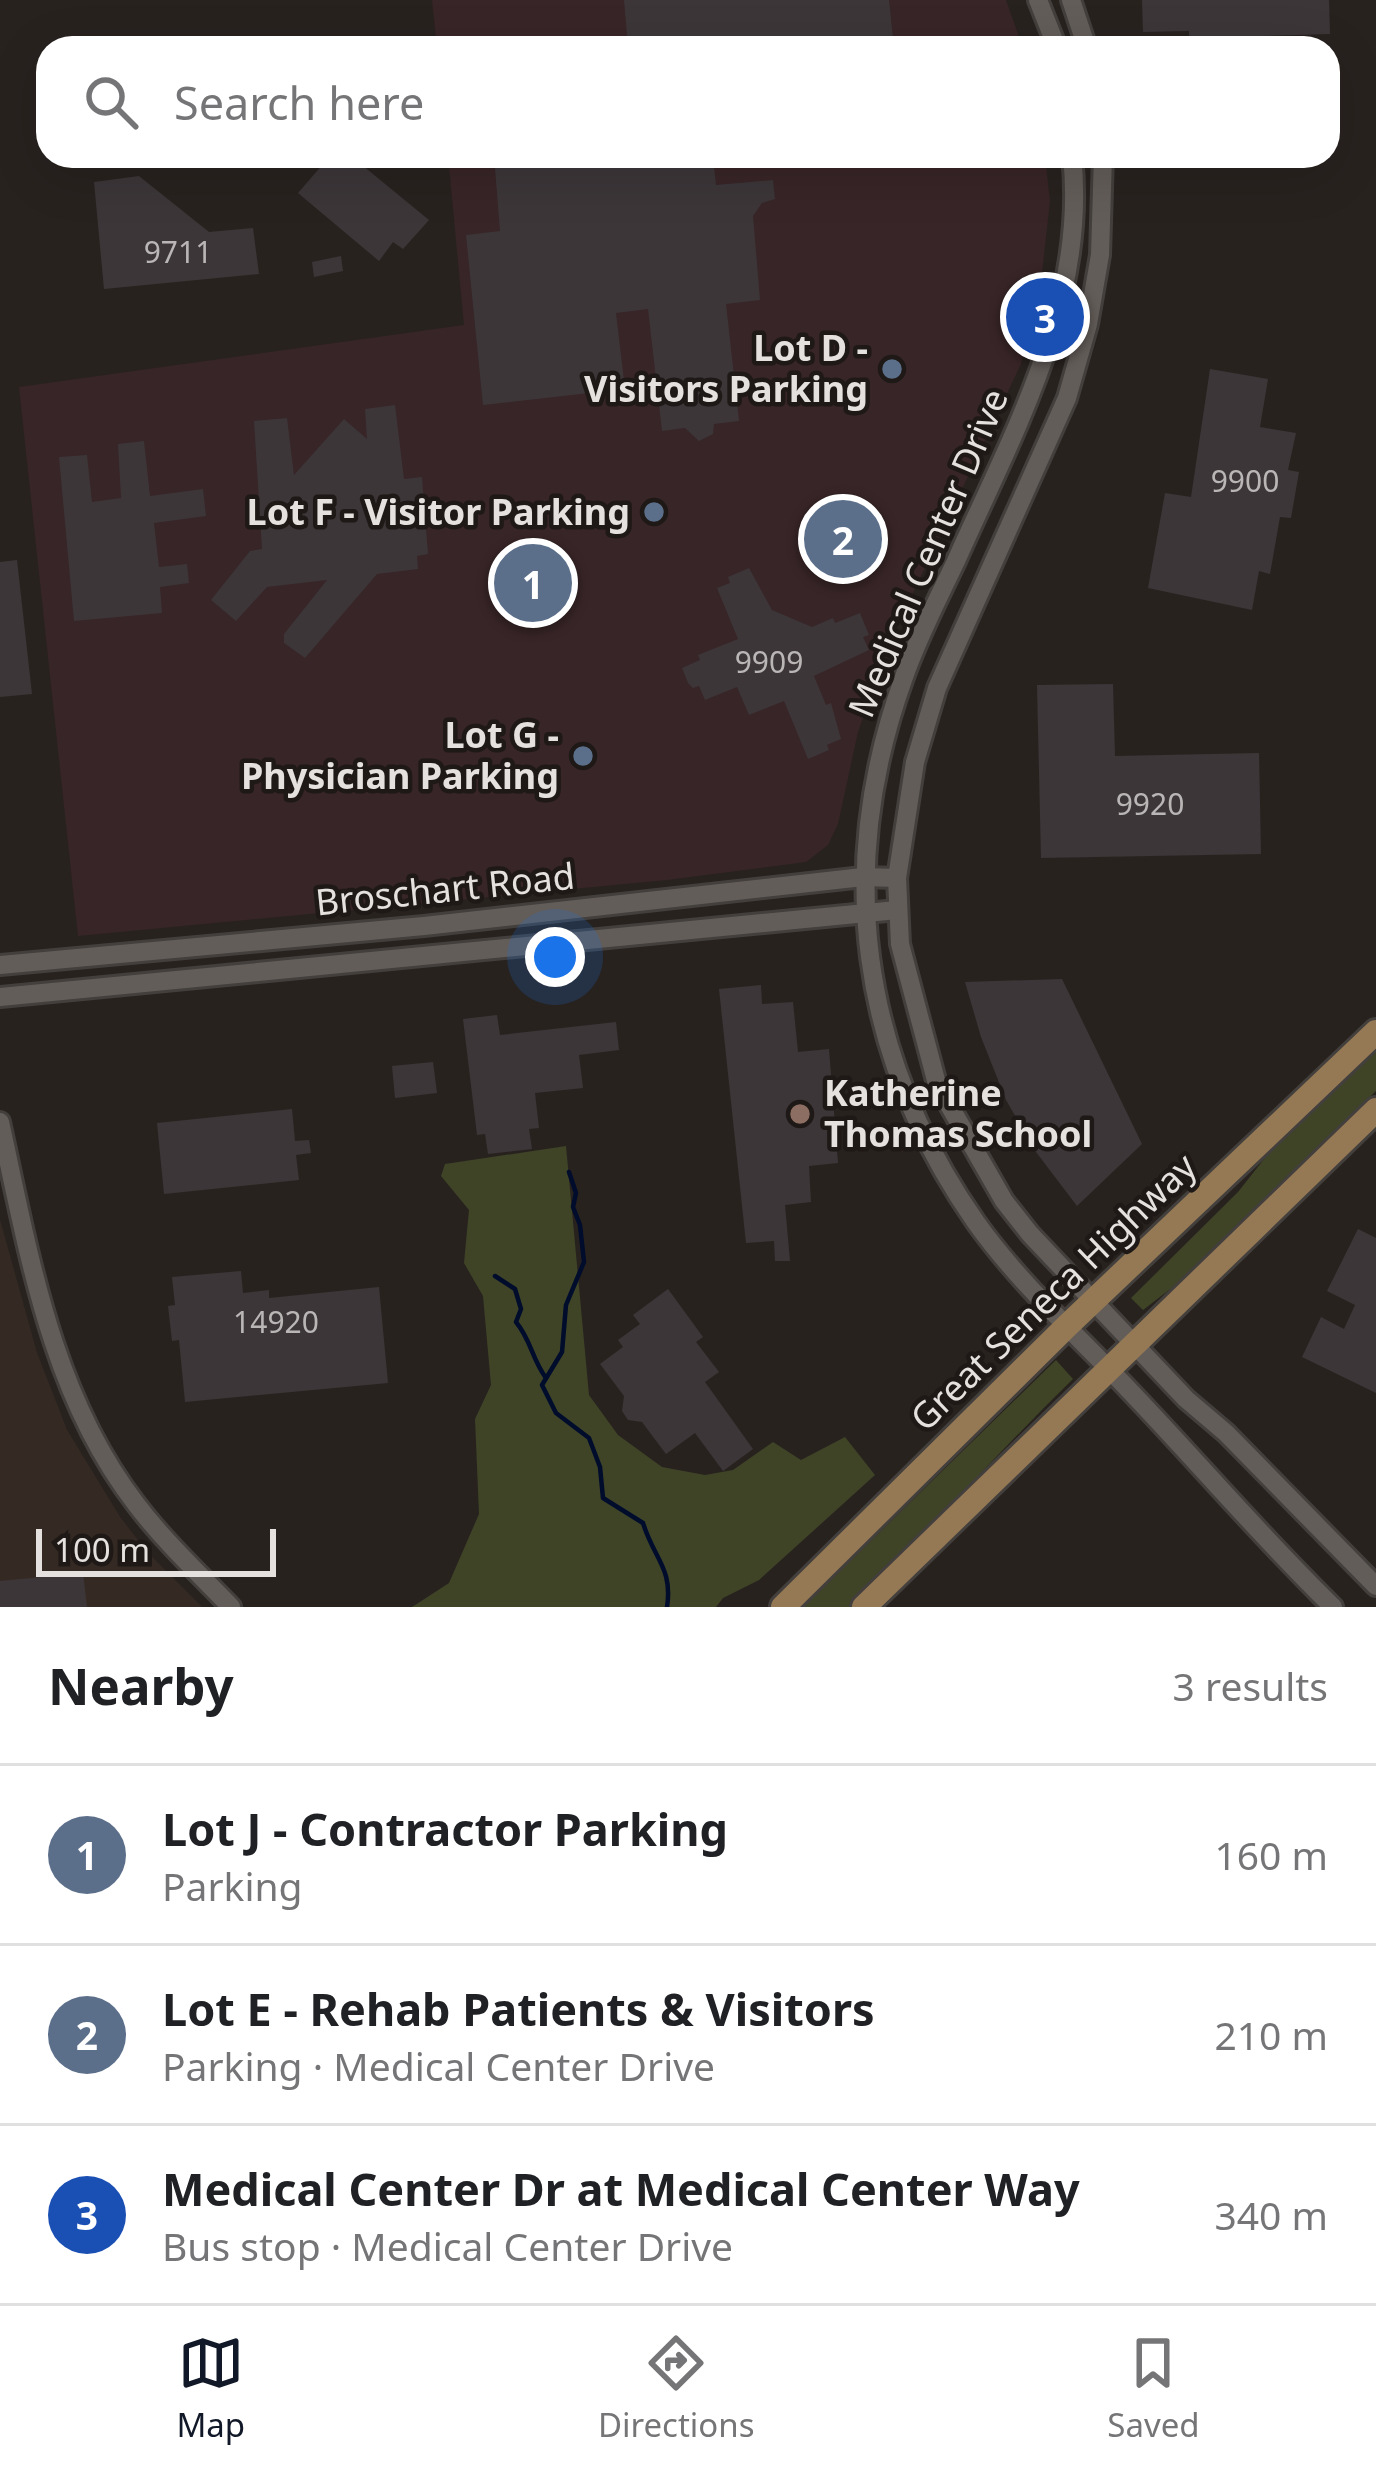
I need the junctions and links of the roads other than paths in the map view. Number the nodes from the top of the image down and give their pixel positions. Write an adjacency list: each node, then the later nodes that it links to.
1 (1038, 0): 3 (street)
2 (1071, 0): 4 (street)
3 (1052, 36)
4 (1084, 36)
5 (1073, 168): 7 (street, Medical Center Drive)
6 (1103, 168): 8 (street, Medical Center Drive)
7 (863, 877): 8 (street, Broschart Road); 10 (street, Medical Center Drive); 11 (street, Broschart Road)
8 (897, 878): 9 (street, Medical Center Drive)
9 (897, 910): 10 (street, Broschart Road); 16 (street, Medical Center Drive)
10 (864, 913): 12 (street, Broschart Road); 17 (street, Medical Center Drive)
11 (0, 965)
12 (0, 998)
13 (1376, 1032): 16 (main road, Great Seneca Highway)
14 (1376, 1111): 18 (main road)
15 (0, 1123): 21 (street)
16 (1095, 1300): 17 (main road, Great Seneca Highway); 18 (street, Medical Center Drive)
17 (1068, 1325): 19 (street, Medical Center Drive); 22 (main road, Great Seneca Highway)
18 (1137, 1343): 19 (main road); 20 (street, Medical Center Drive)
19 (1110, 1370): 23 (main road); 24 (street, Medical Center Drive)
20 (1376, 1586)
21 (231, 1607)
22 (783, 1607)
23 (864, 1607)
24 (1333, 1607)

